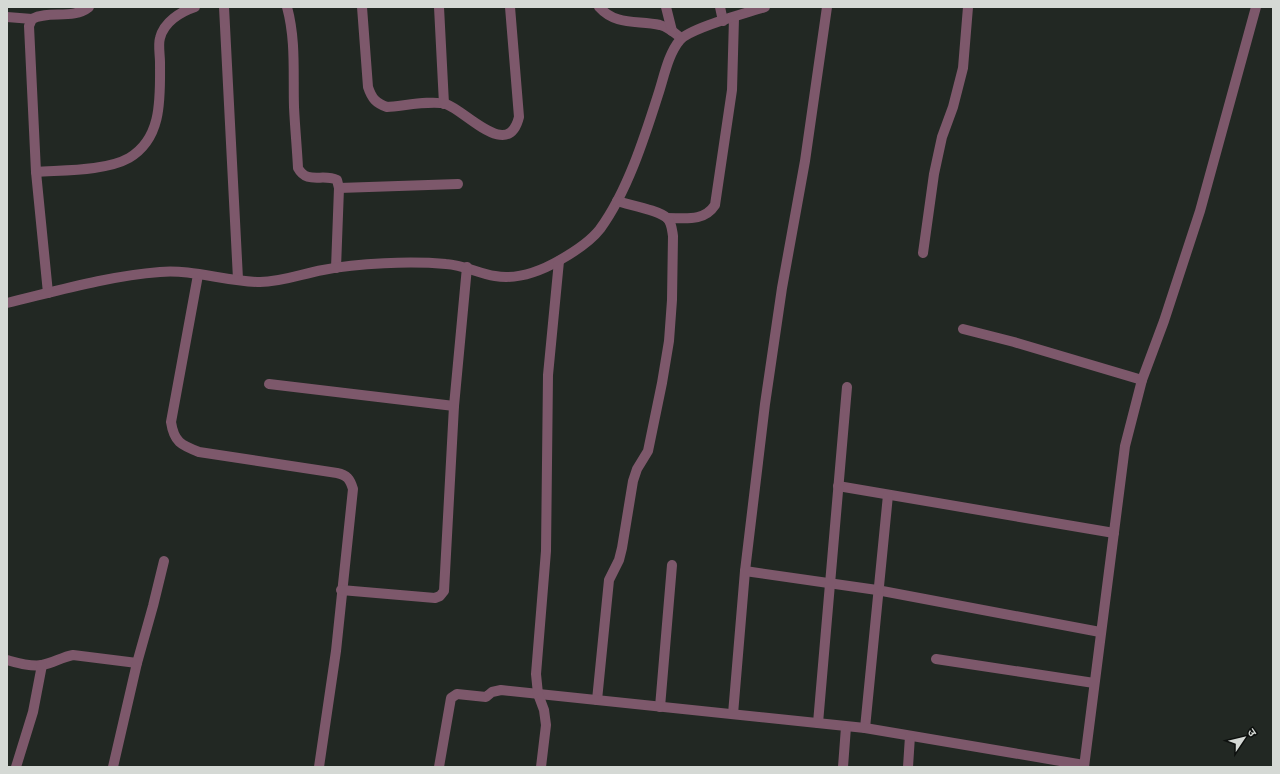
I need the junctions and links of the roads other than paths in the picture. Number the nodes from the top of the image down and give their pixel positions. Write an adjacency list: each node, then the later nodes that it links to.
1 (88, 7): 16 (street)
2 (195, 7): 22 (street)
3 (224, 7): 32 (street)
4 (287, 7): 24 (street)
5 (362, 7): 21 (street)
6 (439, 7): 21 (street)
7 (510, 7): 21 (street)
8 (599, 7): 19 (street)
9 (666, 7): 19 (street)
10 (720, 7): 18 (street)
11 (765, 7): 17 (street)
12 (827, 7): 45 (street)
13 (968, 7): 27 (street)
14 (1256, 7): 36 (street)
15 (7, 17): 16 (street)
16 (32, 18): 22 (street)
17 (734, 18): 18 (street); 26 (street)
18 (723, 22): 20 (street)
19 (672, 30): 20 (street)
20 (681, 38): 25 (street)
21 (444, 104)
22 (36, 172): 33 (street)
23 (458, 184): 24 (street)
24 (339, 188): 30 (street)
25 (617, 201): 26 (street); 28 (street)
26 (667, 218): 56 (street)
27 (923, 253)
28 (559, 261): 29 (street); 55 (street)
29 (467, 267): 30 (street); 39 (street)
30 (336, 268): 32 (street)
31 (198, 275): 32 (street); 33 (street); 47 (street)
32 (238, 280)
33 (48, 294): 34 (street)
34 (7, 303)
35 (963, 329): 36 (street)
36 (1142, 380): 42 (street)
37 (270, 384): 39 (street)
38 (847, 387): 40 (street)
39 (454, 406): 47 (street)
40 (838, 486): 41 (street); 46 (street)
41 (888, 495): 42 (street); 48 (street)
42 (1114, 533): 49 (street)
43 (164, 561): 52 (street)
44 (672, 565): 57 (street)
45 (745, 571): 46 (street); 58 (street)
46 (829, 583): 48 (street); 59 (street)
47 (341, 590): 66 (street)
48 (878, 590): 49 (street); 61 (street)
49 (1100, 632): 54 (street)
50 (7, 660): 53 (street)
51 (936, 660): 54 (street)
52 (137, 663): 53 (street); 65 (street)
53 (42, 665): 64 (street)
54 (1094, 683): 63 (street)
55 (538, 694): 56 (street); 67 (street); 68 (street)
56 (597, 700): 57 (street)
57 (660, 707): 58 (street)
58 (733, 714): 59 (street)
59 (818, 724): 60 (street)
60 (846, 727): 61 (street); 69 (street)
61 (865, 728): 62 (street)
62 (910, 736): 63 (street); 70 (street)
63 (1084, 766)
64 (16, 767)
65 (113, 767)
66 (319, 767)
67 (439, 767)
68 (541, 767)
69 (843, 767)
70 (908, 767)

